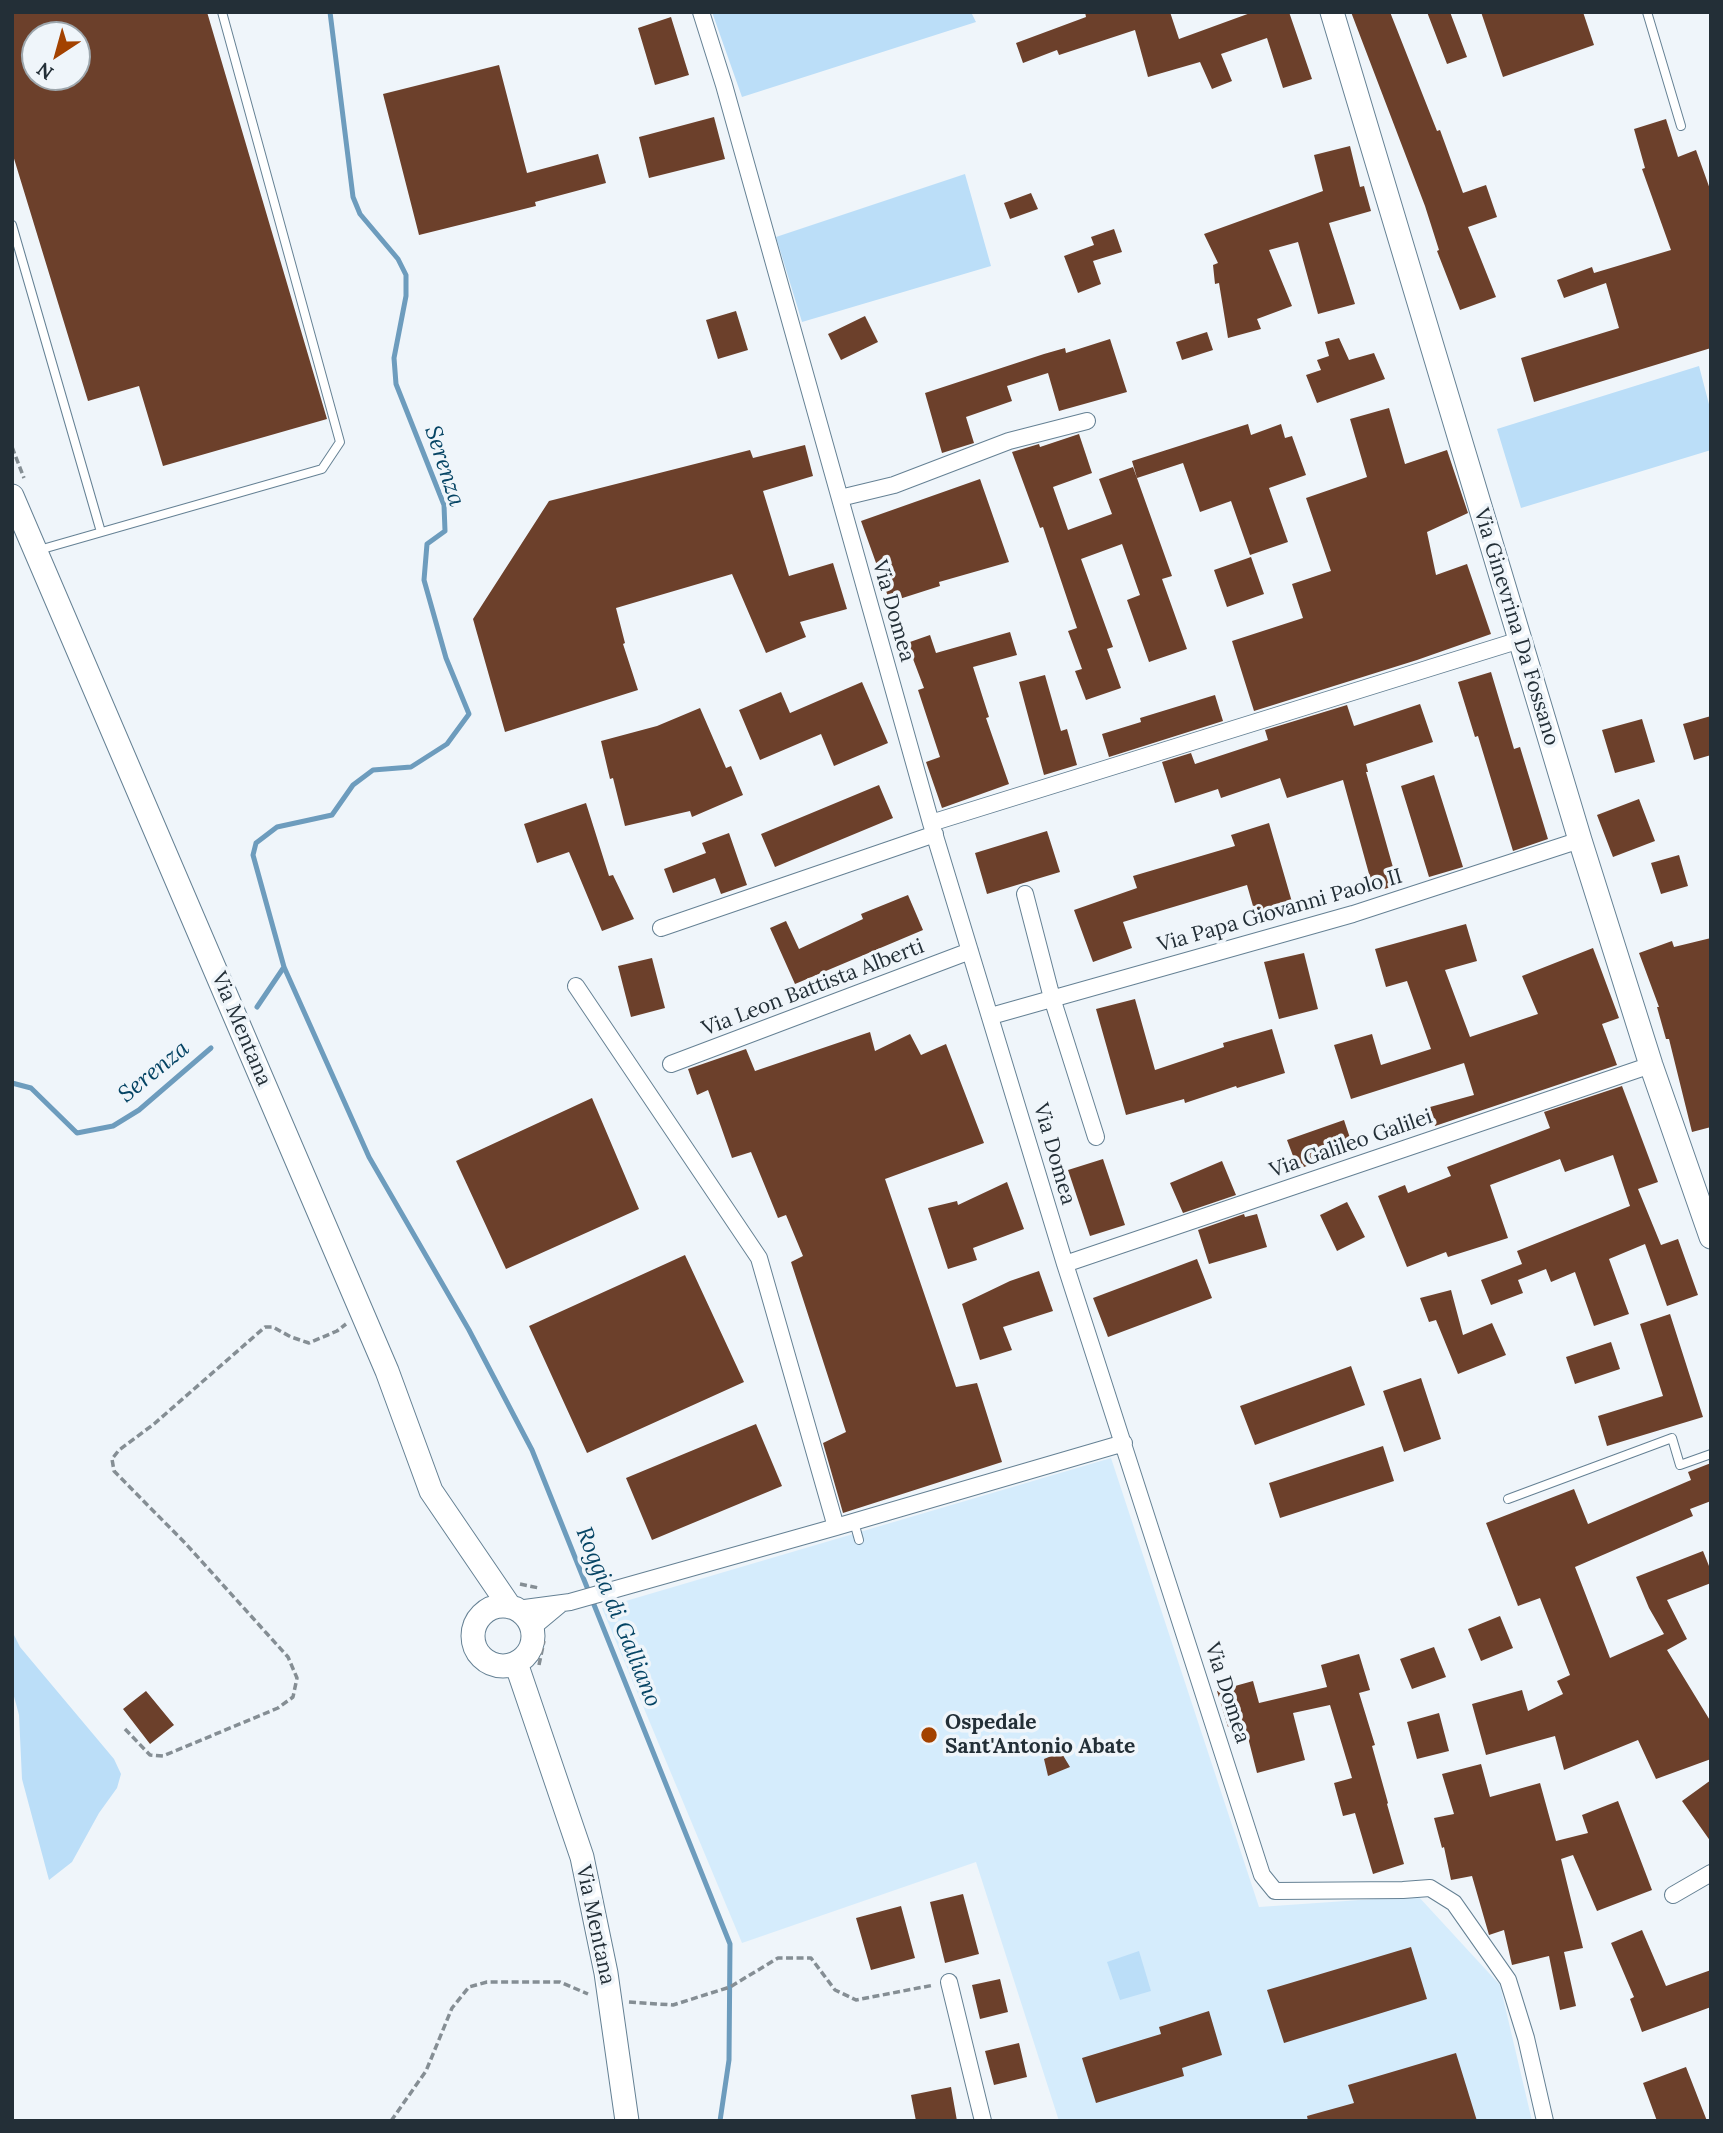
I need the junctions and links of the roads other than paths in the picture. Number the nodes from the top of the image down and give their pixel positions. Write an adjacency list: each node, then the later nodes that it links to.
1 (222, 12): 10 (lane)
2 (701, 12): 9 (street, Via Domea)
3 (1332, 12): 12 (street, Via Ginevrina Da Fossano)
4 (1647, 12): 5 (lane)
5 (1681, 126)
6 (12, 225): 10 (lane)
7 (1087, 421): 9 (street)
8 (12, 496): 11 (street, Via Mentana)
9 (840, 498): 13 (street, Via Domea)
10 (101, 532): 11 (lane)
11 (36, 551): 34 (street, Via Mentana)
12 (1520, 640): 13 (street); 14 (street, Via Ginevrina Da Fossano)
13 (933, 828): 16 (street); 17 (street, Via Domea)
14 (1580, 840): 19 (street, Via Papa Giovanni Paolo II); 22 (street, Via Ginevrina Da Fossano)
15 (1024, 894): 19 (street)
16 (661, 928)
17 (970, 951): 20 (street, Via Domea); 21 (street, Via Leon Battista Alberti)
18 (576, 986): 31 (street)
19 (1052, 998): 20 (street, Via Papa Giovanni Paolo II); 23 (street)
20 (991, 1016): 26 (street, Via Domea)
21 (671, 1064)
22 (1651, 1065): 24 (street, Via Ginevrina Da Fossano); 26 (street, Via Galileo Galilei)
23 (1096, 1137)
24 (1703, 1191): 25 (street, Via Ginevrina Da Fossano)
25 (1711, 1237)
26 (1065, 1264): 27 (street, Via Domea)
27 (1124, 1443): 30 (street); 44 (street, Via Domea)
28 (1711, 1454): 29 (lane)
29 (1508, 1499)
30 (854, 1522): 31 (street); 32 (lane)
31 (836, 1527): 33 (street)
32 (859, 1540)
33 (566, 1602): 34 (street); 35 (street)
34 (505, 1609): 35 (street); 36 (street)
35 (532, 1628): 37 (street)
36 (489, 1663): 37 (street); 38 (street, Via Mentana)
37 (516, 1663): 38 (street, Via Mentana)
38 (540, 1735): 42 (street, Via Mentana)
39 (1711, 1873): 40 (street)
40 (1673, 1895)
41 (949, 1982): 43 (street)
42 (626, 2121)
43 (983, 2121)
44 (1545, 2121)

